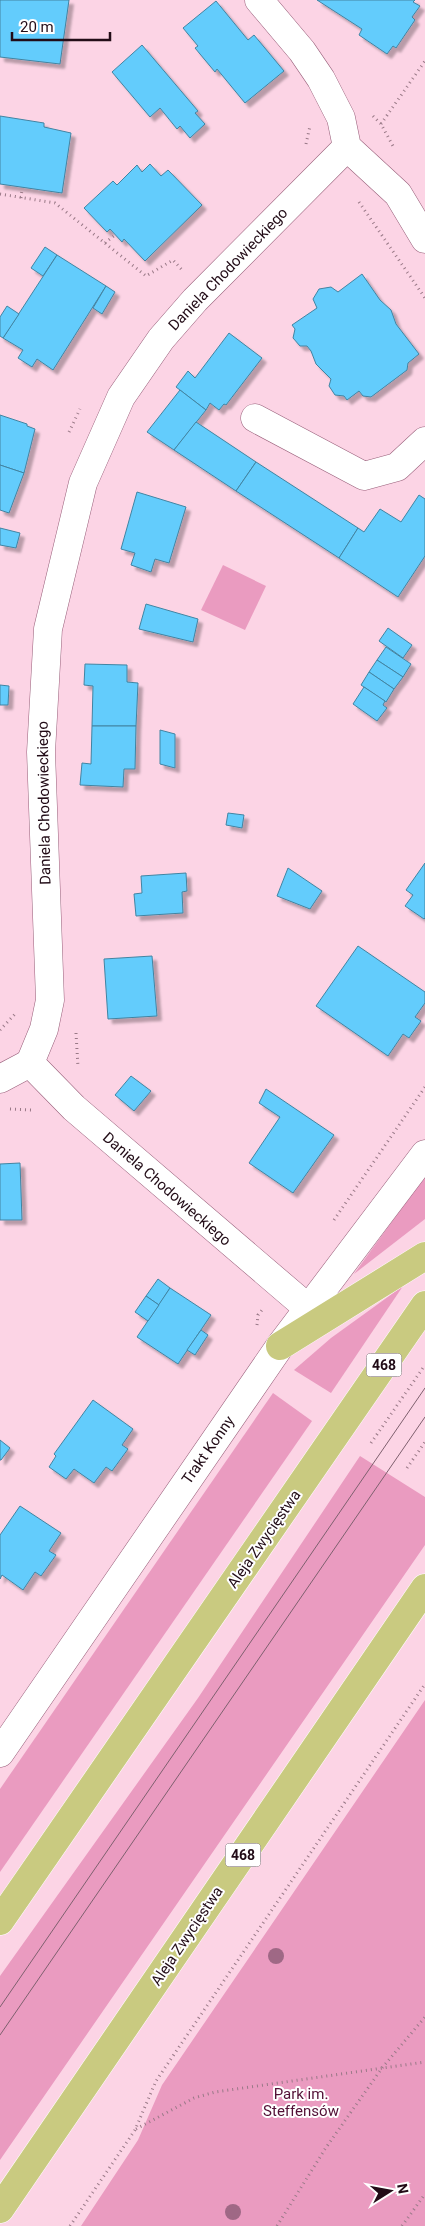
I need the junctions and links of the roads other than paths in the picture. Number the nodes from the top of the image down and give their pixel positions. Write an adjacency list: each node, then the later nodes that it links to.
1 (259, 0): 2 (street)
2 (347, 147): 3 (street); 6 (street, Daniela Chodowieckiego)
3 (425, 238)
4 (255, 418): 5 (street)
5 (425, 441)
6 (30, 1064): 7 (street); 11 (street, Daniela Chodowieckiego)
7 (0, 1080)
8 (425, 1154): 11 (street, Trakt Konny)
9 (425, 1256): 12 (main road)
10 (425, 1305): 15 (main road, Aleja Zwycięstwa / 468)
11 (309, 1309): 12 (street, Trakt Konny)
12 (280, 1346): 14 (street, Trakt Konny)
13 (425, 1588): 16 (main road, Aleja Zwycięstwa / 468)
14 (0, 1753)
15 (0, 1920)
16 (0, 2209)

